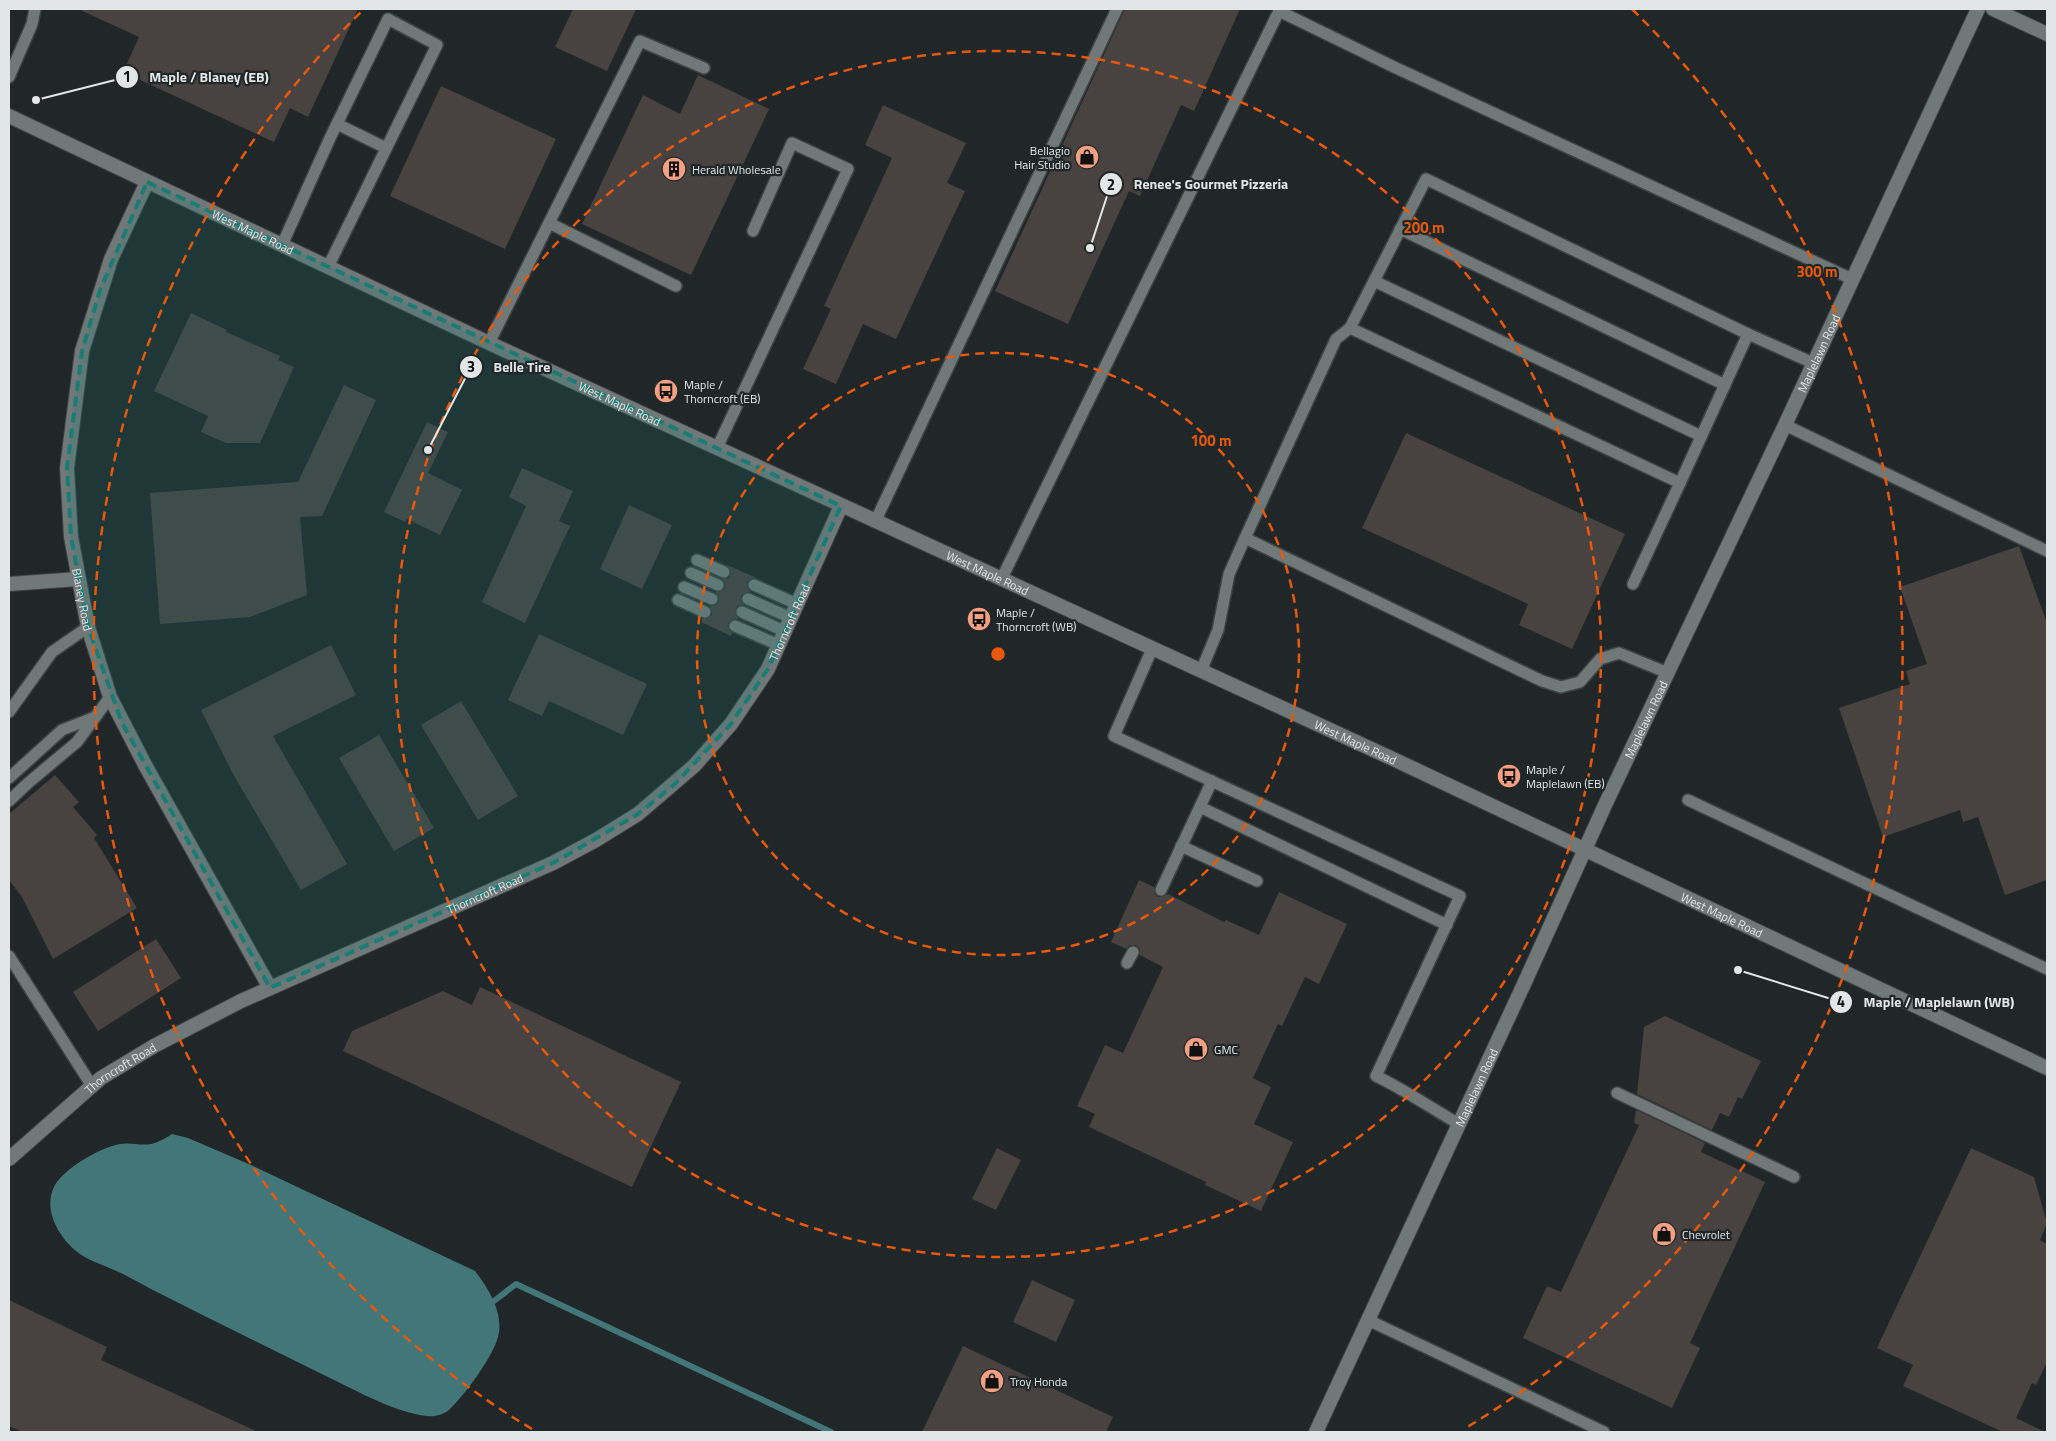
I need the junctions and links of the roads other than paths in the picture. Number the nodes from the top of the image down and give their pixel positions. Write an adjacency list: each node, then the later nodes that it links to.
1 (35, 9): 8 (lane)
2 (1116, 9): 31 (lane)
3 (1978, 9): 18 (street, Maplelawn Road)
4 (1993, 9): 6 (street)
5 (1279, 10): 18 (lane); 38 (lane)
6 (2047, 34)
7 (704, 68): 13 (lane)
8 (9, 76)
9 (9, 116): 12 (street, West Maple Road)
10 (337, 124): 11 (lane); 11 (lane); 16 (lane)
11 (386, 148): 17 (lane)
12 (146, 182): 16 (street, West Maple Road); 37 (street, Blaney Road)
13 (549, 223): 20 (lane); 23 (lane)
14 (1400, 229): 19 (lane); 22 (lane); 25 (lane)
15 (753, 231): 28 (lane)
16 (282, 245): 17 (street, West Maple Road)
17 (328, 267): 23 (street, West Maple Road)
18 (1852, 279): 24 (street, Maplelawn Road)
19 (1374, 281): 21 (lane); 27 (lane)
20 (676, 286)
21 (1350, 328): 29 (lane); 32 (lane)
22 (1748, 334): 24 (lane); 25 (lane)
23 (489, 343): 28 (street, West Maple Road)
24 (1813, 363): 26 (street, Maplelawn Road)
25 (1725, 385): 27 (lane)
26 (1785, 425): 33 (lane); 57 (street, Maplelawn Road)
27 (1701, 436): 29 (lane)
28 (718, 448): 30 (street, West Maple Road)
29 (1680, 483): 40 (lane)
30 (841, 506): 31 (street, West Maple Road); 47 (street, Thorncroft Road)
31 (875, 522): 38 (street, West Maple Road)
32 (1245, 538): 56 (lane); 57 (lane)
33 (2047, 551)
34 (697, 560): 35 (lane)
35 (724, 572)
36 (691, 573): 41 (lane)
37 (78, 579): 39 (street); 51 (street, Blaney Road)
38 (1001, 580): 55 (street, West Maple Road)
39 (9, 584)
40 (1633, 584)
41 (718, 585)
42 (754, 585): 47 (lane)
43 (684, 587): 44 (lane)
44 (712, 599)
45 (748, 599): 50 (lane)
46 (678, 600): 48 (lane)
47 (797, 604): 50 (street, Thorncroft Road)
48 (705, 612)
49 (742, 612): 53 (lane)
50 (791, 618): 53 (street, Thorncroft Road)
51 (88, 626): 58 (street, Blaney Road); 59 (lane)
52 (735, 626): 54 (lane)
53 (784, 632): 54 (street, Thorncroft Road)
54 (779, 646): 75 (street, Thorncroft Road)
55 (1152, 649): 56 (street, West Maple Road); 62 (lane)
56 (1201, 671): 67 (street, West Maple Road)
57 (1668, 673): 67 (street, Maplelawn Road)
58 (110, 696): 60 (lane); 75 (street, Blaney Road)
59 (9, 712)
60 (95, 717): 61 (lane); 64 (lane)
61 (9, 778)
62 (1212, 781): 65 (lane); 70 (lane)
63 (1688, 800): 74 (lane)
64 (9, 801)
65 (1200, 807): 66 (lane); 70 (lane)
66 (1181, 846): 68 (lane); 69 (lane)
67 (1585, 851): 76 (street, West Maple Road); 79 (street, Maplelawn Road)
68 (1257, 881)
69 (1161, 890)
70 (1447, 925): 79 (lane)
71 (1133, 952): 73 (lane)
72 (9, 956): 77 (lane)
73 (1127, 963)
74 (2047, 969)
75 (270, 988): 77 (street, Thorncroft Road)
76 (2047, 1068)
77 (92, 1086): 80 (street, Thorncroft Road)
78 (1617, 1093): 81 (lane)
79 (1459, 1124): 82 (street, Maplelawn Road)
80 (9, 1159)
81 (1794, 1176)
82 (1368, 1320): 83 (street, Maplelawn Road); 84 (lane)
83 (1316, 1432)
84 (1604, 1432)

